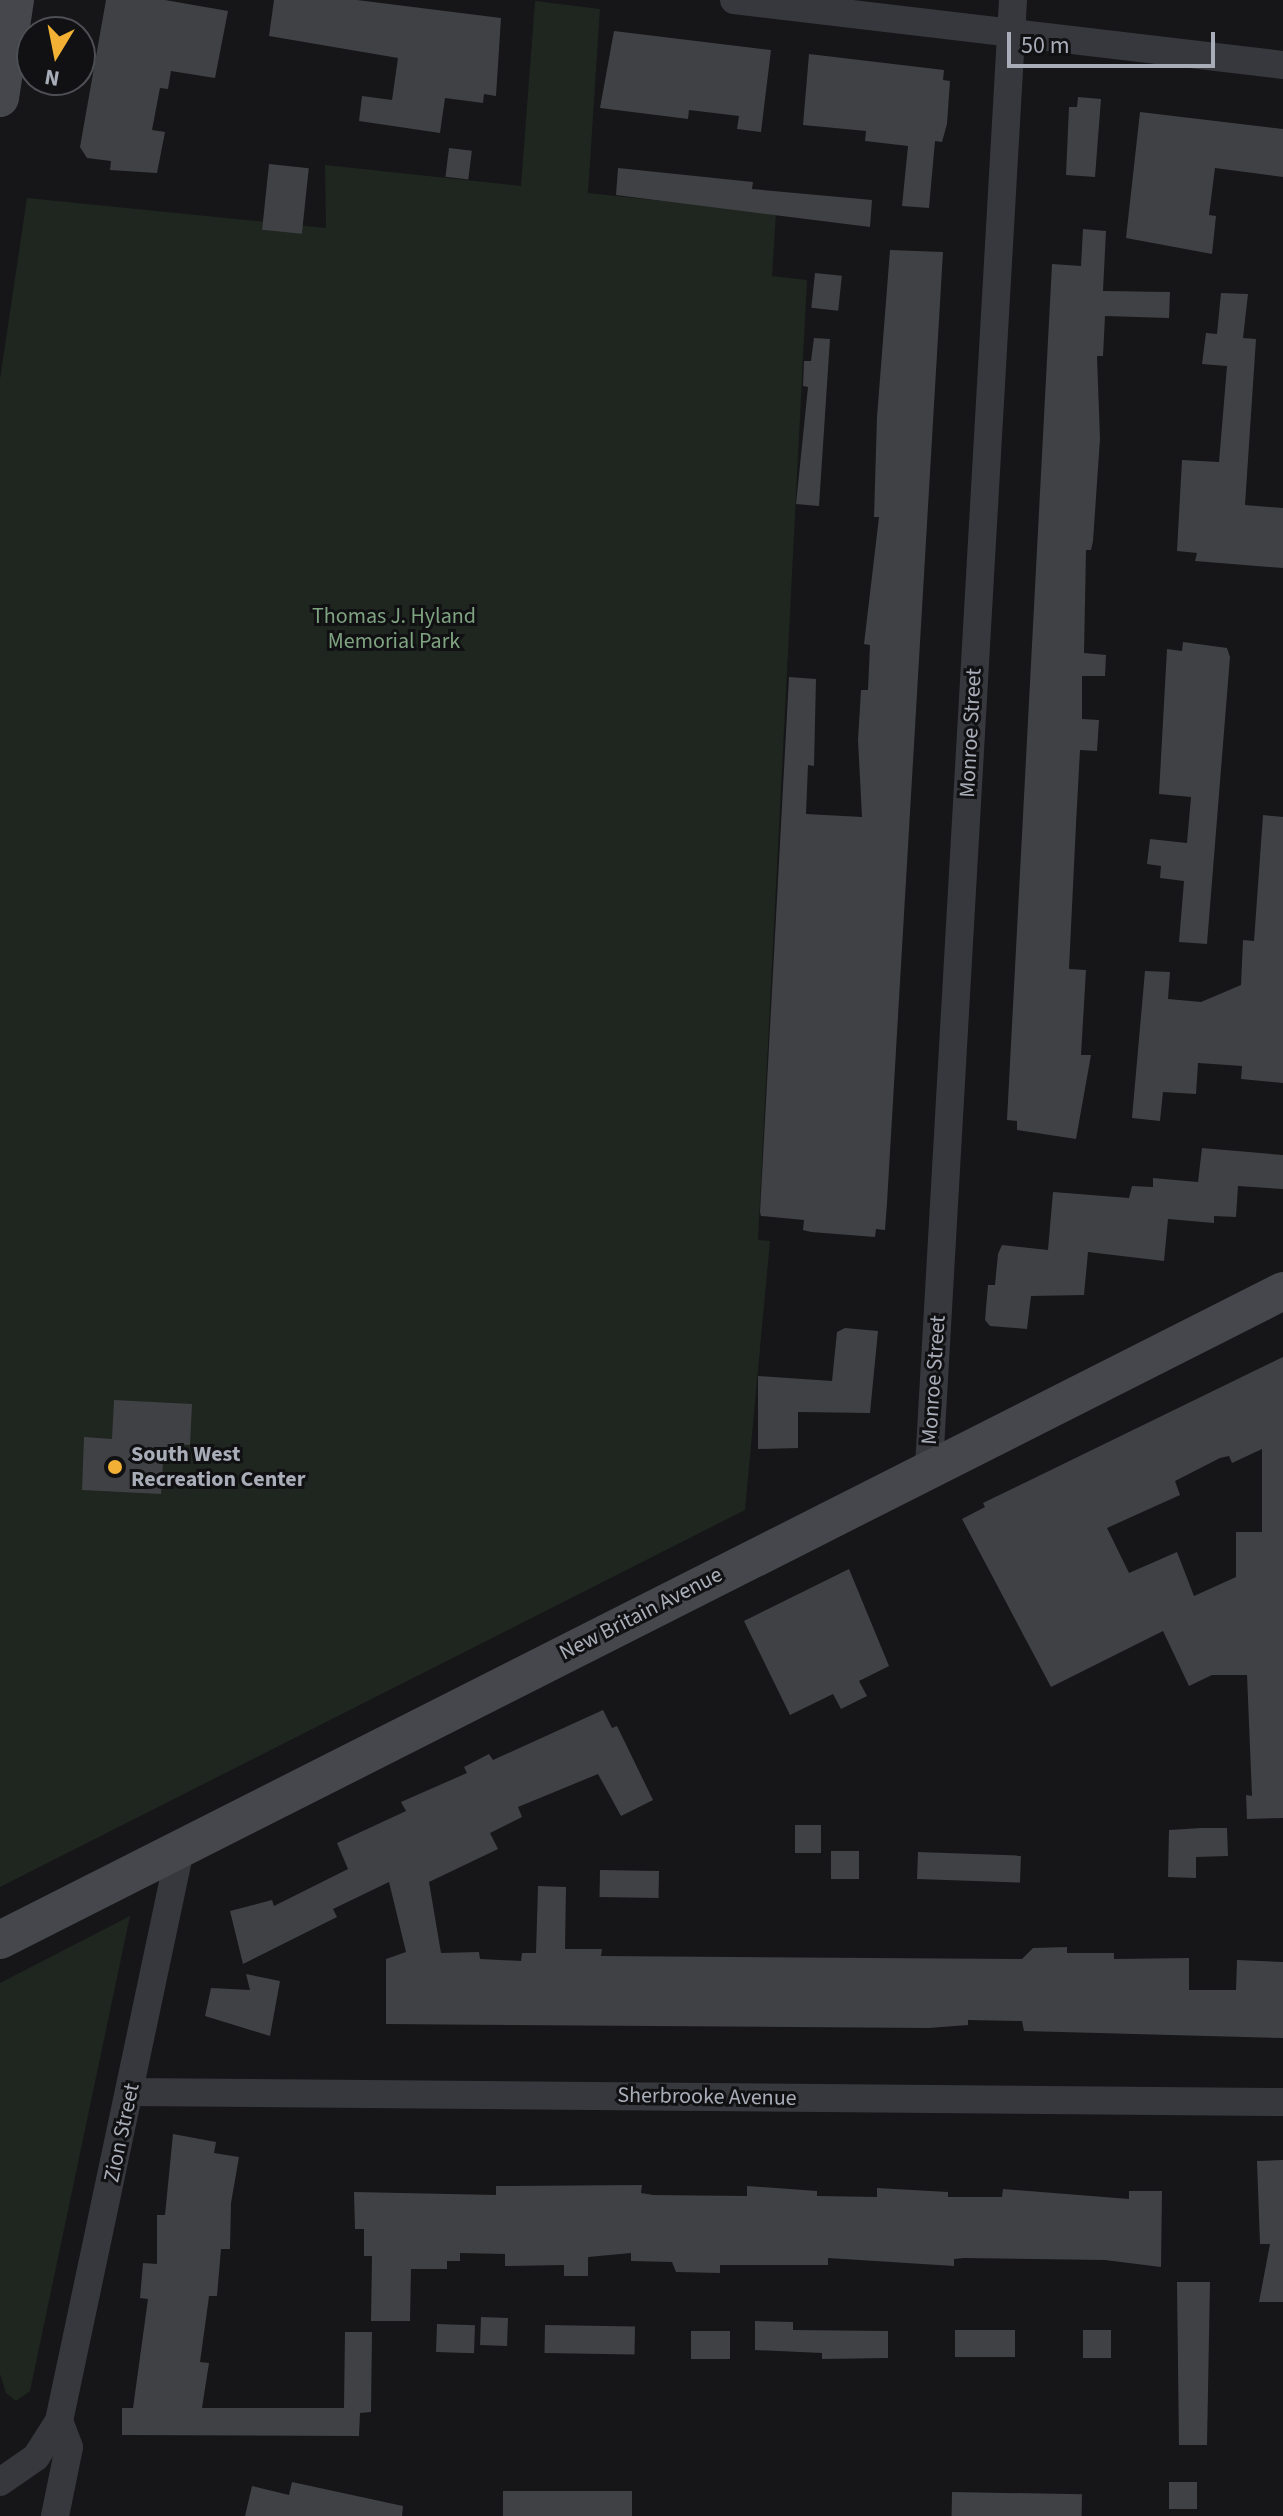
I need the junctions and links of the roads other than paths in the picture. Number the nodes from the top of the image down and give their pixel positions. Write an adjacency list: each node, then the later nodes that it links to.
1 (15, 0): 6 (main road)
2 (734, 0): 4 (street)
3 (1013, 0): 4 (street, Monroe Street)
4 (1010, 32): 5 (street); 8 (street, Monroe Street)
5 (1283, 65)
6 (0, 98)
7 (1283, 1291): 8 (main road, New Britain Avenue)
8 (929, 1466): 9 (main road, New Britain Avenue)
9 (181, 1845): 10 (main road, New Britain Avenue); 11 (street, Zion Street)
10 (0, 1940)
11 (131, 2092): 12 (street, Sherbrooke Avenue); 13 (street, Zion Street)
12 (1283, 2102)
13 (59, 2421): 14 (street, Zion Street); 15 (street, Zion Street)
14 (0, 2482)
15 (55, 2516)

